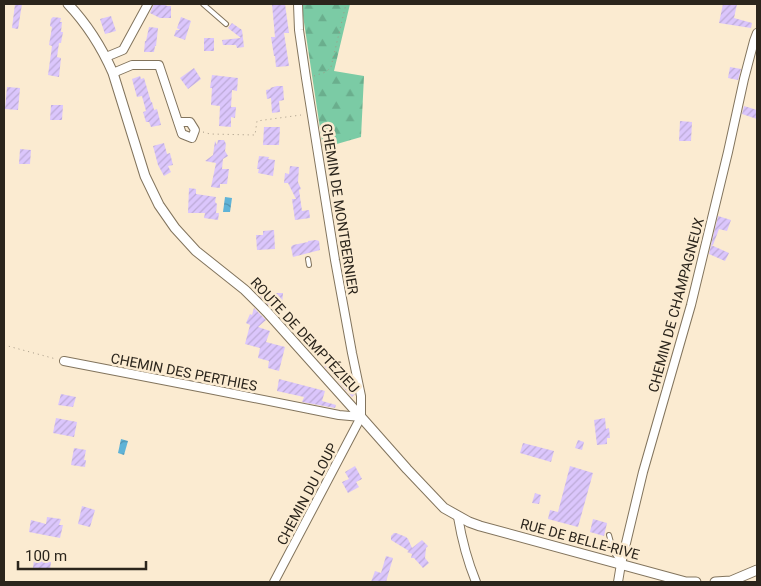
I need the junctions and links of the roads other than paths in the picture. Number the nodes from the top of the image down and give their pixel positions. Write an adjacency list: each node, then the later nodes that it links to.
1 (68, 4): 8 (street, ROUTE DE DEMPTÉZIEU)
2 (148, 4): 7 (street)
3 (203, 4): 5 (lane)
4 (298, 4): 15 (street, CHEMIN DE MONTBERNIER)
5 (226, 24)
6 (757, 33): 18 (street, CHEMIN DE CHAMPAGNEUX)
7 (123, 50): 8 (street); 9 (street)
8 (106, 57): 10 (street, ROUTE DE DEMPTÉZIEU)
9 (132, 65): 10 (street); 11 (street)
10 (113, 73): 15 (street, ROUTE DE DEMPTÉZIEU)
11 (178, 122): 11 (street)
12 (308, 259): 13 (lane)
13 (309, 265)
14 (64, 362): 15 (street, CHEMIN DES PERTHIES)
15 (361, 417): 16 (street, ROUTE DE DEMPTÉZIEU); 20 (street, CHEMIN DU LOUP)
16 (458, 517): 18 (street, RUE DE BELLE-RIVE); 21 (street)
17 (609, 535): 18 (lane)
18 (621, 564): 22 (street, CHEMIN DE CHAMPAGNEUX); 23 (street, RUE DE BELLE-RIVE)
19 (757, 570): 25 (street)
20 (274, 582)
21 (476, 582)
22 (618, 582)
23 (686, 582): 24 (street, RUE DE BELLE-RIVE)
24 (696, 582)
25 (715, 582)

